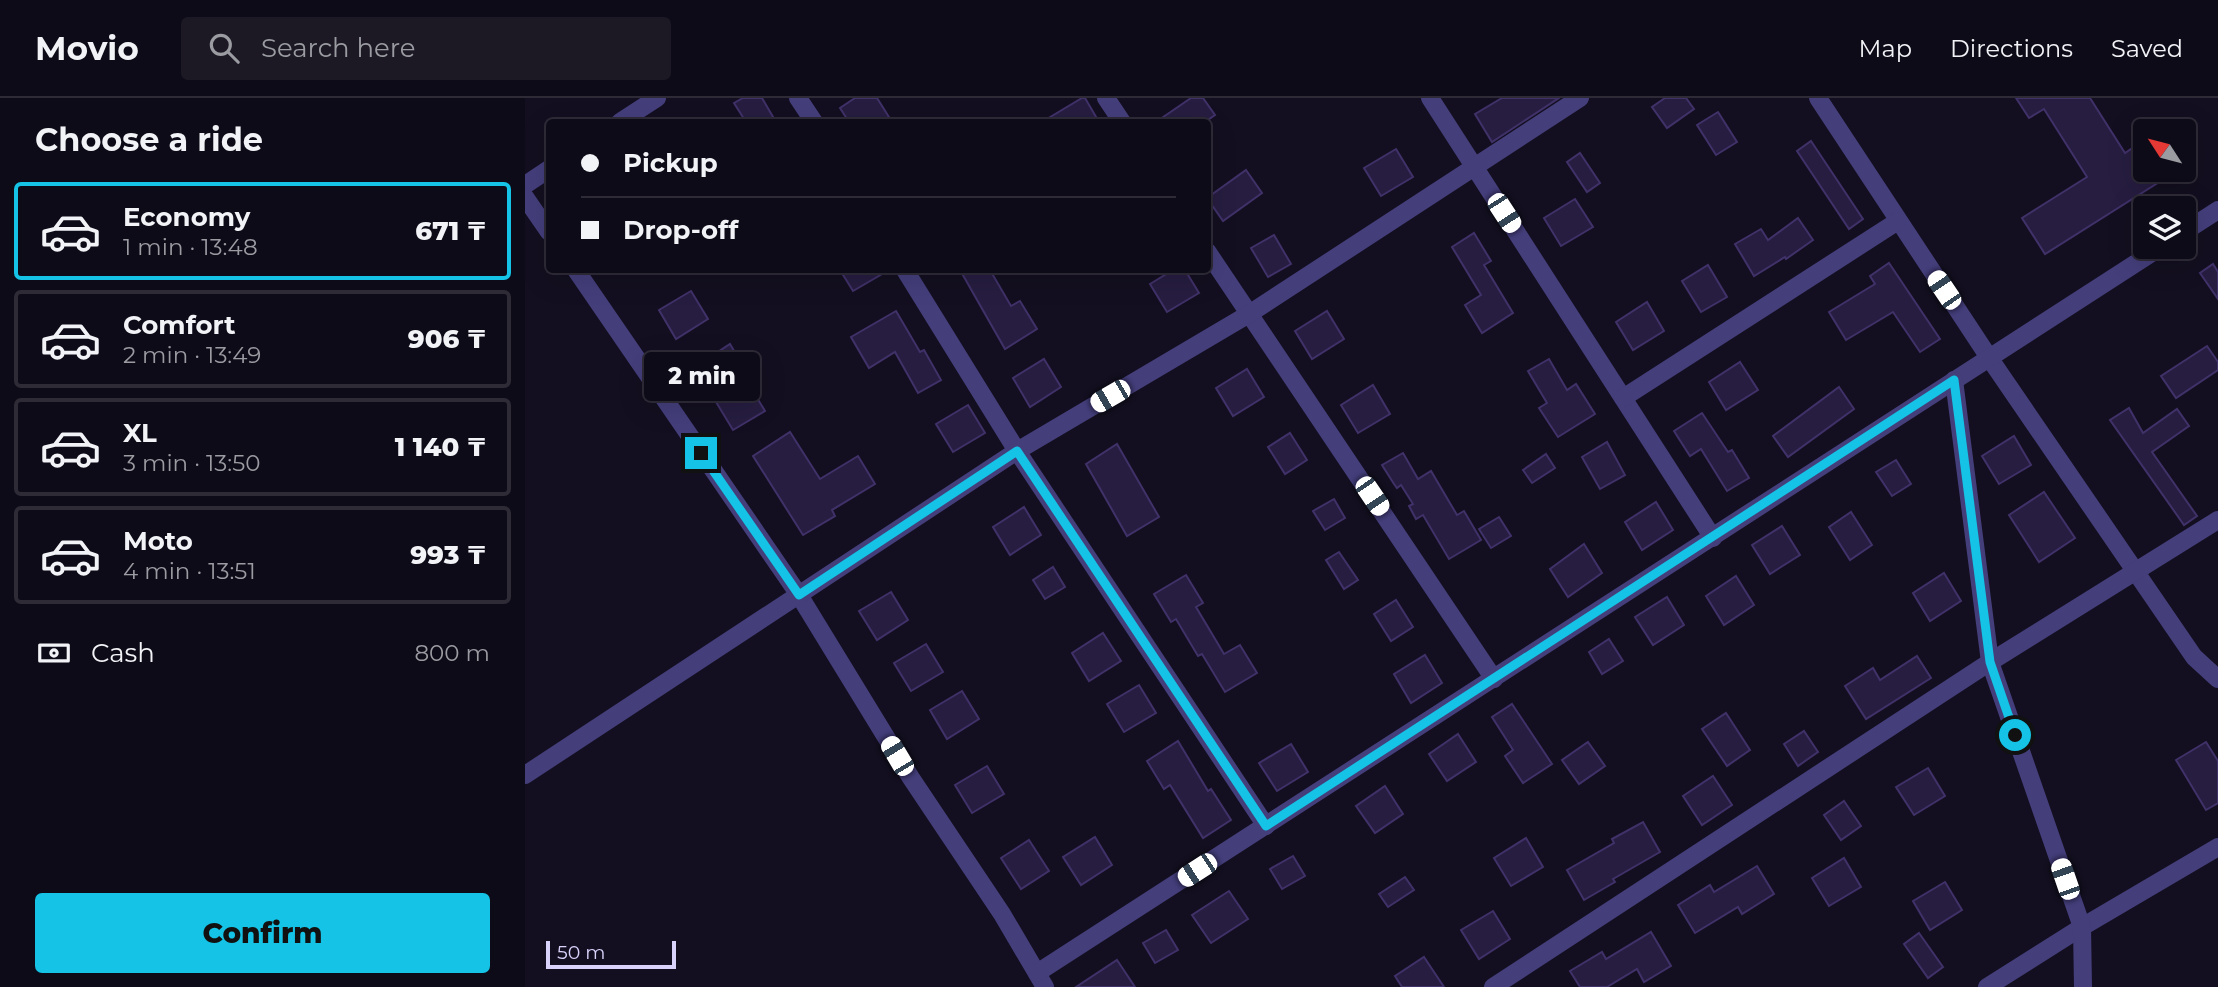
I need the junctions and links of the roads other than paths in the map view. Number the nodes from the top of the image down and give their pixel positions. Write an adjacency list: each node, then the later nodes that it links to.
1 (657, 98): 7 (street)
2 (798, 98): 8 (street)
3 (1106, 98): 9 (street)
4 (1430, 98): 10 (street)
5 (1580, 98): 10 (street)
6 (1818, 98): 15 (street)
7 (625, 119)
8 (812, 119)
9 (1120, 119)
10 (1474, 167): 22 (street); 25 (street)
11 (546, 171): 12 (street)
12 (525, 185)
13 (525, 197): 17 (street)
14 (2218, 210): 16 (street)
15 (1898, 221): 23 (street); 25 (street)
16 (2196, 224)
17 (546, 228)
18 (1211, 257): 22 (street)
19 (2143, 259): 23 (street)
20 (578, 273): 30 (street)
21 (907, 273): 26 (street)
22 (1249, 314): 26 (street); 32 (street)
23 (1990, 359): 24 (street); 29 (street)
24 (1954, 380): 28 (street); 31 (street)
25 (1623, 398): 28 (street)
26 (1017, 451): 30 (street); 35 (street)
27 (2218, 520): 29 (street)
28 (1713, 538): 32 (street)
29 (2136, 572): 31 (street); 33 (street)
30 (799, 595): 34 (street); 38 (street)
31 (1990, 662): 37 (street); 39 (street)
32 (1494, 679): 35 (street)
33 (2218, 679)
34 (525, 775)
35 (1266, 826): 38 (street)
36 (2218, 848): 37 (street)
37 (2082, 927): 40 (street); 41 (street)
38 (1041, 980)
39 (1493, 987)
40 (1987, 987)
41 (2084, 987)

